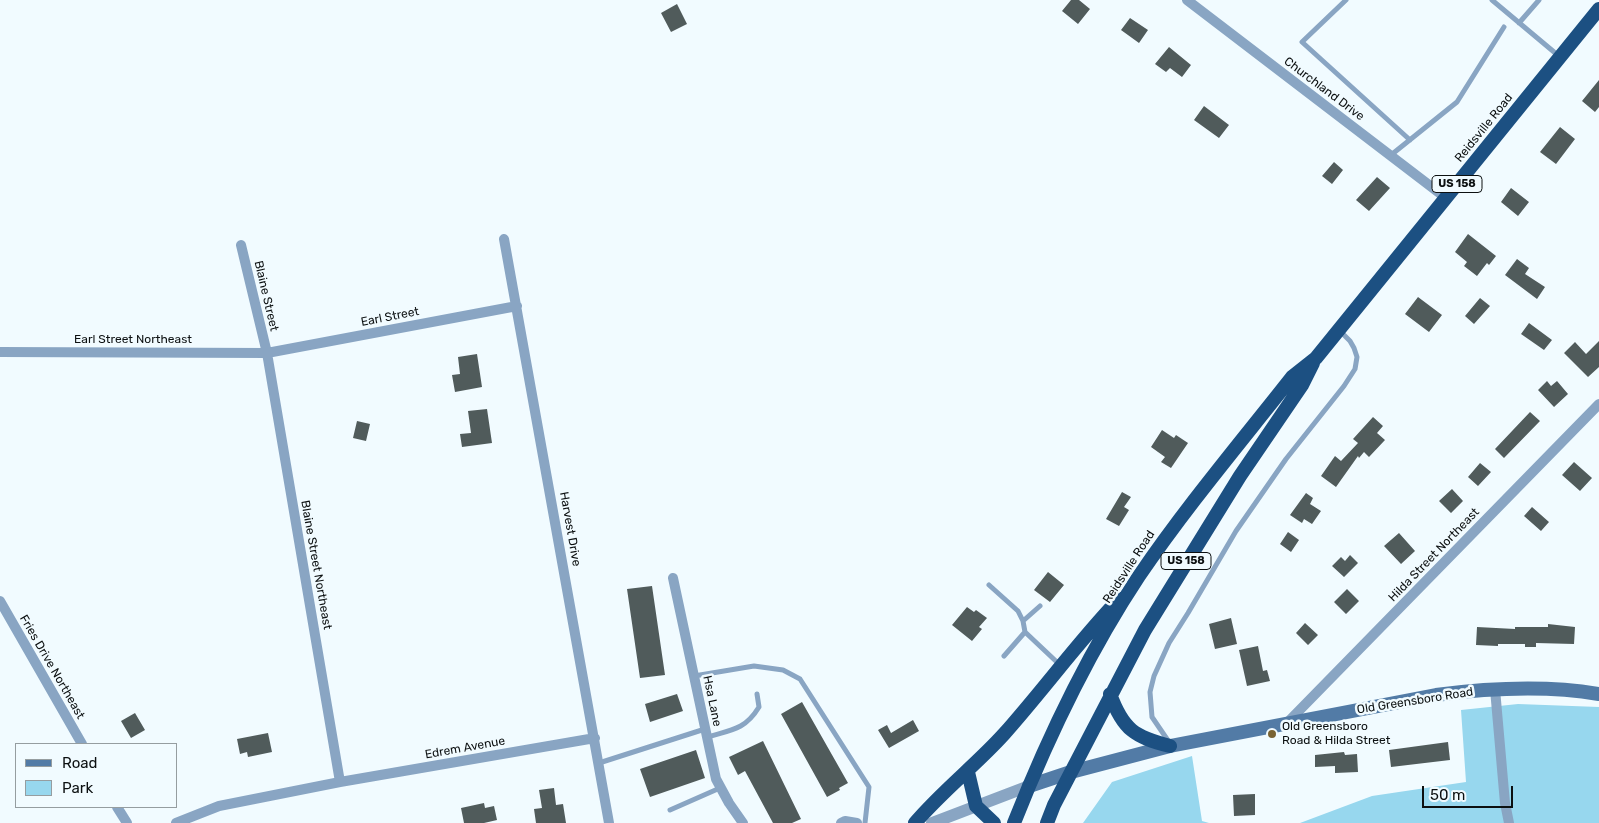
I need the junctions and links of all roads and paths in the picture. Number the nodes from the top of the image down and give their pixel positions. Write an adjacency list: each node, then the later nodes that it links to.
1 (1187, 0): 10 (street, Churchland Drive)
2 (1346, 0): 9 (lane)
3 (1539, 0): 6 (lane)
4 (1496, 1): 6 (lane)
5 (1599, 10): 8 (highway, Reidsville Road / US 158)
6 (1519, 22): 8 (lane)
7 (1504, 27): 9 (lane)
8 (1560, 57): 11 (highway, Reidsville Road / US 158)
9 (1410, 140): 10 (lane)
10 (1390, 156): 11 (street, Churchland Drive)
11 (1446, 198): 15 (highway, Reidsville Road / US 158)
12 (504, 239): 14 (street, Harvest Drive)
13 (241, 245): 17 (street, Blaine Street)
14 (517, 306): 17 (street, Earl Street); 36 (street, Harvest Drive)
15 (1338, 330): 18 (highway, Reidsville Road / US 158); 38 (lane)
16 (0, 352): 17 (street, Earl Street Northeast)
17 (267, 353): 42 (street, Blaine Street Northeast)
18 (1316, 358): 21 (highway, Reidsville Road / US 158); 32 (highway, Reidsville Road / US 158)
19 (1599, 404): 34 (street, Hilda Street Northeast)
20 (673, 578): 29 (street, Hsa Lane)
21 (1138, 578): 28 (highway); 43 (highway, Reidsville Road / US 158)
22 (989, 585): 25 (lane)
23 (0, 601): 37 (street, Fries Drive Northeast)
24 (1040, 606): 25 (lane)
25 (1023, 621): 26 (lane)
26 (1025, 632): 27 (lane); 28 (lane)
27 (1004, 656)
28 (1060, 665): 40 (highway)
29 (694, 676): 35 (street, Hsa Lane); 54 (lane)
30 (1495, 689): 33 (main road, Old Greensboro Road); 34 (main road, Old Greensboro Road); 60 (street)
31 (757, 694): 35 (lane)
32 (1110, 694): 38 (highway); 41 (highway, Reidsville Road / US 158)
33 (1599, 694)
34 (1286, 724): 38 (main road, Old Greensboro Road)
35 (706, 733): 39 (lane); 44 (street, Hsa Lane)
36 (595, 738): 39 (street, Harvest Drive); 42 (street, Edrem Avenue)
37 (81, 743)
38 (1172, 746): 41 (main road, Old Greensboro Road)
39 (599, 763): 50 (street, Harvest Drive)
40 (968, 772): 45 (highway); 55 (highway)
41 (1071, 772): 43 (main road, Old Greensboro Road); 59 (highway, Reidsville Road / US 158)
42 (340, 782): 49 (street, Edrem Avenue)
43 (1029, 786): 45 (street); 58 (highway, Reidsville Road / US 158)
44 (721, 788): 47 (lane); 51 (street, Hsa Lane)
45 (976, 806): 56 (street); 57 (highway)
46 (118, 808): 48 (street)
47 (670, 810)
48 (126, 823)
49 (176, 823)
50 (609, 823)
51 (744, 823)
52 (840, 823): 53 (street)
53 (857, 823)
54 (865, 823)
55 (915, 823)
56 (932, 823)
57 (994, 823)
58 (1014, 823)
59 (1046, 823)
60 (1509, 823)

